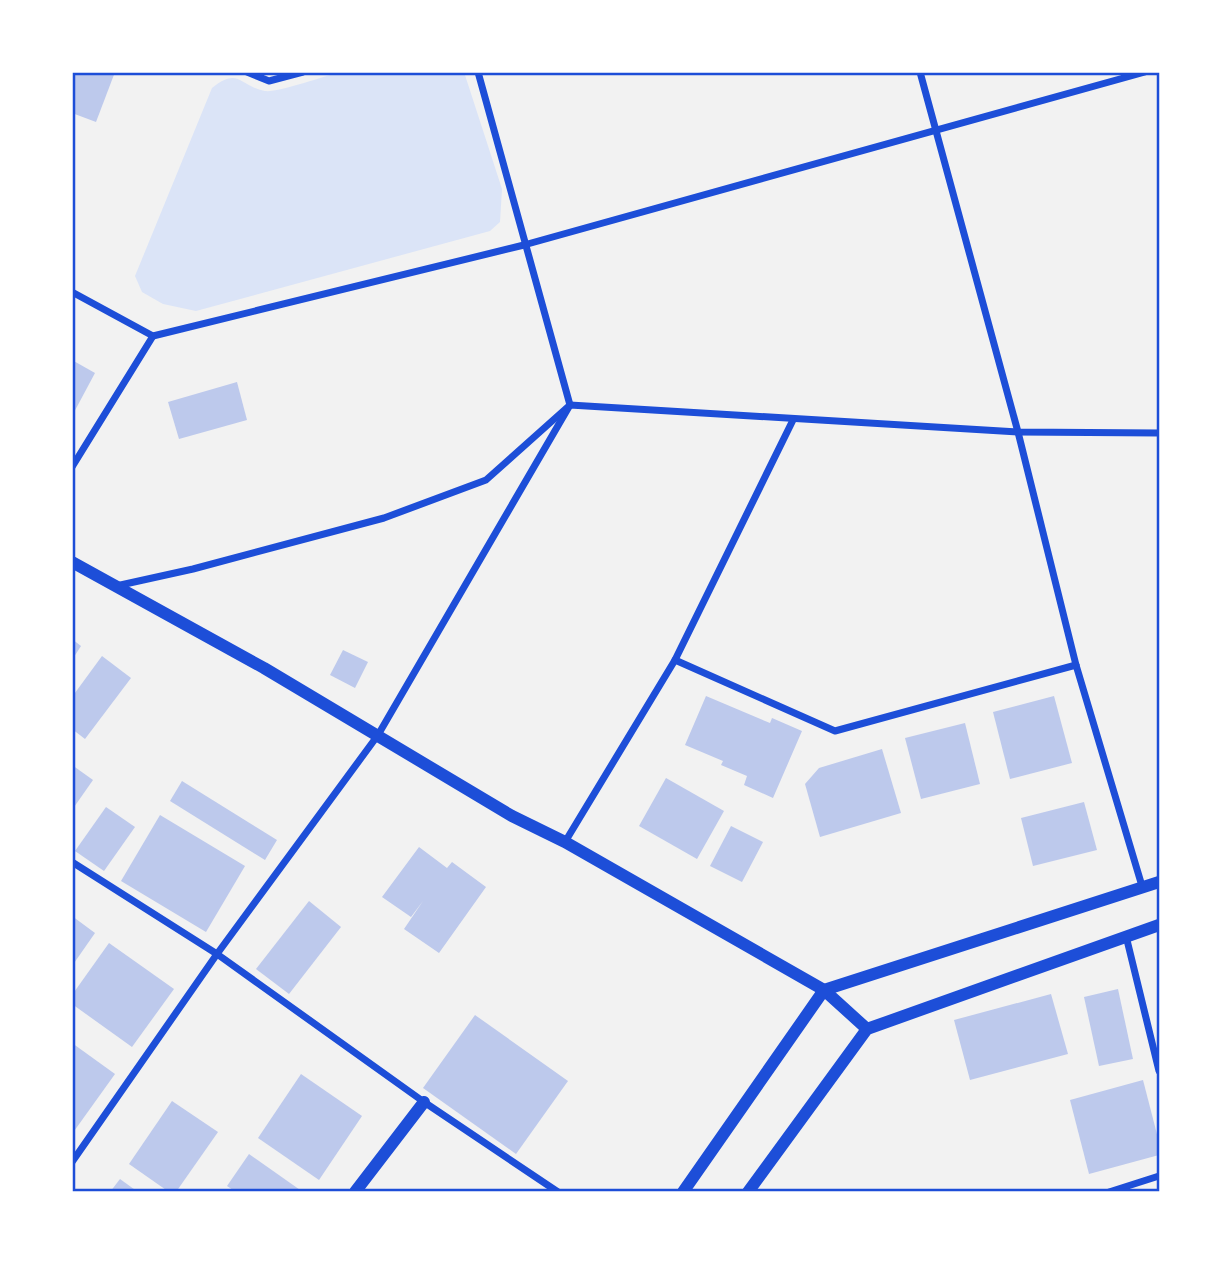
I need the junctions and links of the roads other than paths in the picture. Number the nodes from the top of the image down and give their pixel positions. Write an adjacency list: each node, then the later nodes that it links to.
1 (247, 72): 2 (street)
2 (303, 72)
3 (478, 72): 7 (street)
4 (920, 72): 6 (street)
5 (1146, 72): 6 (street)
6 (934, 129): 7 (street); 12 (street)
7 (524, 245): 9 (street); 10 (street)
8 (72, 292): 9 (street)
9 (153, 336): 14 (street)
10 (570, 405): 11 (street); 16 (street); 19 (street)
11 (793, 420): 12 (street); 17 (street)
12 (1018, 432): 13 (street); 18 (street)
13 (1159, 433)
14 (72, 467)
15 (72, 562): 16 (street)
16 (115, 586): 19 (street)
17 (675, 660): 18 (street); 20 (street)
18 (1076, 665): 23 (street)
19 (378, 735): 20 (street); 26 (street)
20 (565, 842): 27 (street)
21 (72, 862): 26 (street)
22 (1159, 881): 23 (street)
23 (1142, 887): 27 (street)
24 (1159, 925): 25 (street)
25 (1126, 935): 28 (street); 29 (street)
26 (217, 954): 30 (street); 31 (street)
27 (824, 990): 28 (street); 35 (street)
28 (867, 1029): 36 (street)
29 (1159, 1071)
30 (424, 1102): 33 (street); 34 (street)
31 (72, 1162)
32 (1159, 1176): 37 (street)
33 (355, 1192)
34 (558, 1192)
35 (682, 1192)
36 (748, 1192)
37 (1109, 1192)

